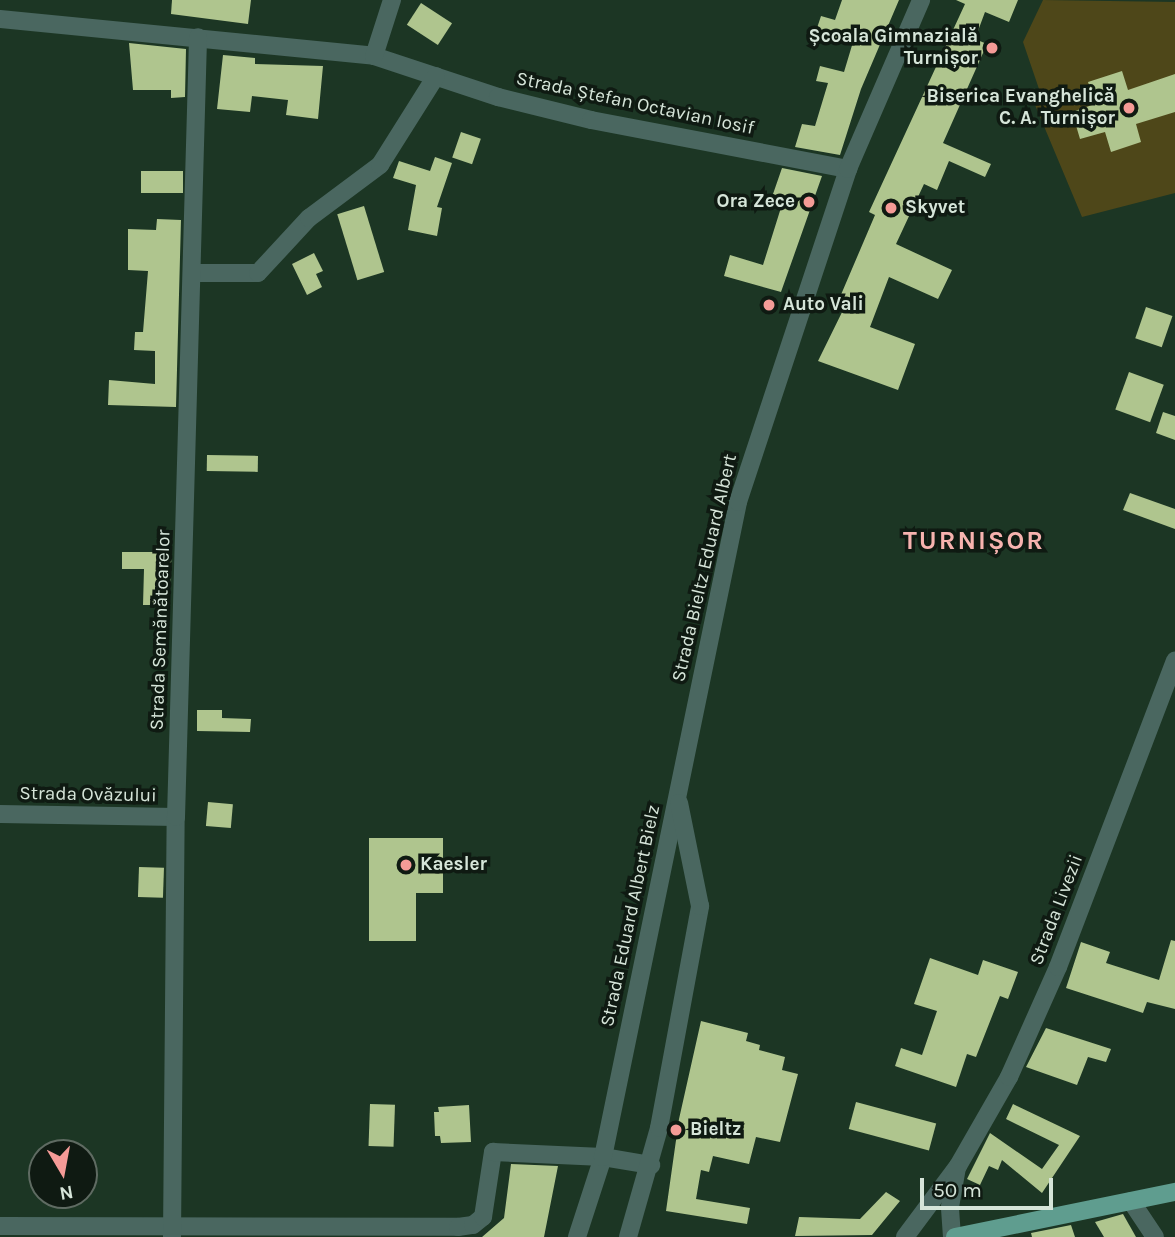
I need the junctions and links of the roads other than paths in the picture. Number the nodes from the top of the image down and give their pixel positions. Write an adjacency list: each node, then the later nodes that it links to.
1 (392, 0): 5 (street)
2 (921, 0): 7 (street, Strada Bieltz Eduard Albert)
3 (0, 19): 4 (street, Strada Ștefan Octavian Iosif)
4 (198, 37): 5 (street, Strada Ștefan Octavian Iosif); 8 (street, Strada Semănătoarelor)
5 (374, 56): 6 (street, Strada Ștefan Octavian Iosif)
6 (436, 76): 7 (street, Strada Ștefan Octavian Iosif); 8 (street)
7 (848, 169): 10 (street, Strada Bieltz Eduard Albert)
8 (195, 273): 12 (street, Strada Semănătoarelor)
9 (1175, 661): 15 (street, Strada Livezii)
10 (678, 796): 13 (street, Strada Eduard Albert Bielz); 14 (street, Strada Eduard Albert Bielz)
11 (0, 814): 12 (street, Strada Ovăzului)
12 (176, 817): 19 (street, Strada Semănătoarelor)
13 (603, 1157): 14 (street); 19 (street); 20 (street, Strada Eduard Albert Bielz)
14 (651, 1164): 21 (street, Strada Eduard Albert Bielz)
15 (958, 1166): 22 (street, Strada Livezii); 23 (street, Strada Livezii)
16 (1175, 1192): 17 (main road)
17 (1132, 1201): 23 (main road); 24 (street)
18 (0, 1226): 19 (street)
19 (171, 1231)
20 (577, 1237)
21 (628, 1237)
22 (905, 1237)
23 (954, 1237)
24 (1154, 1237)

